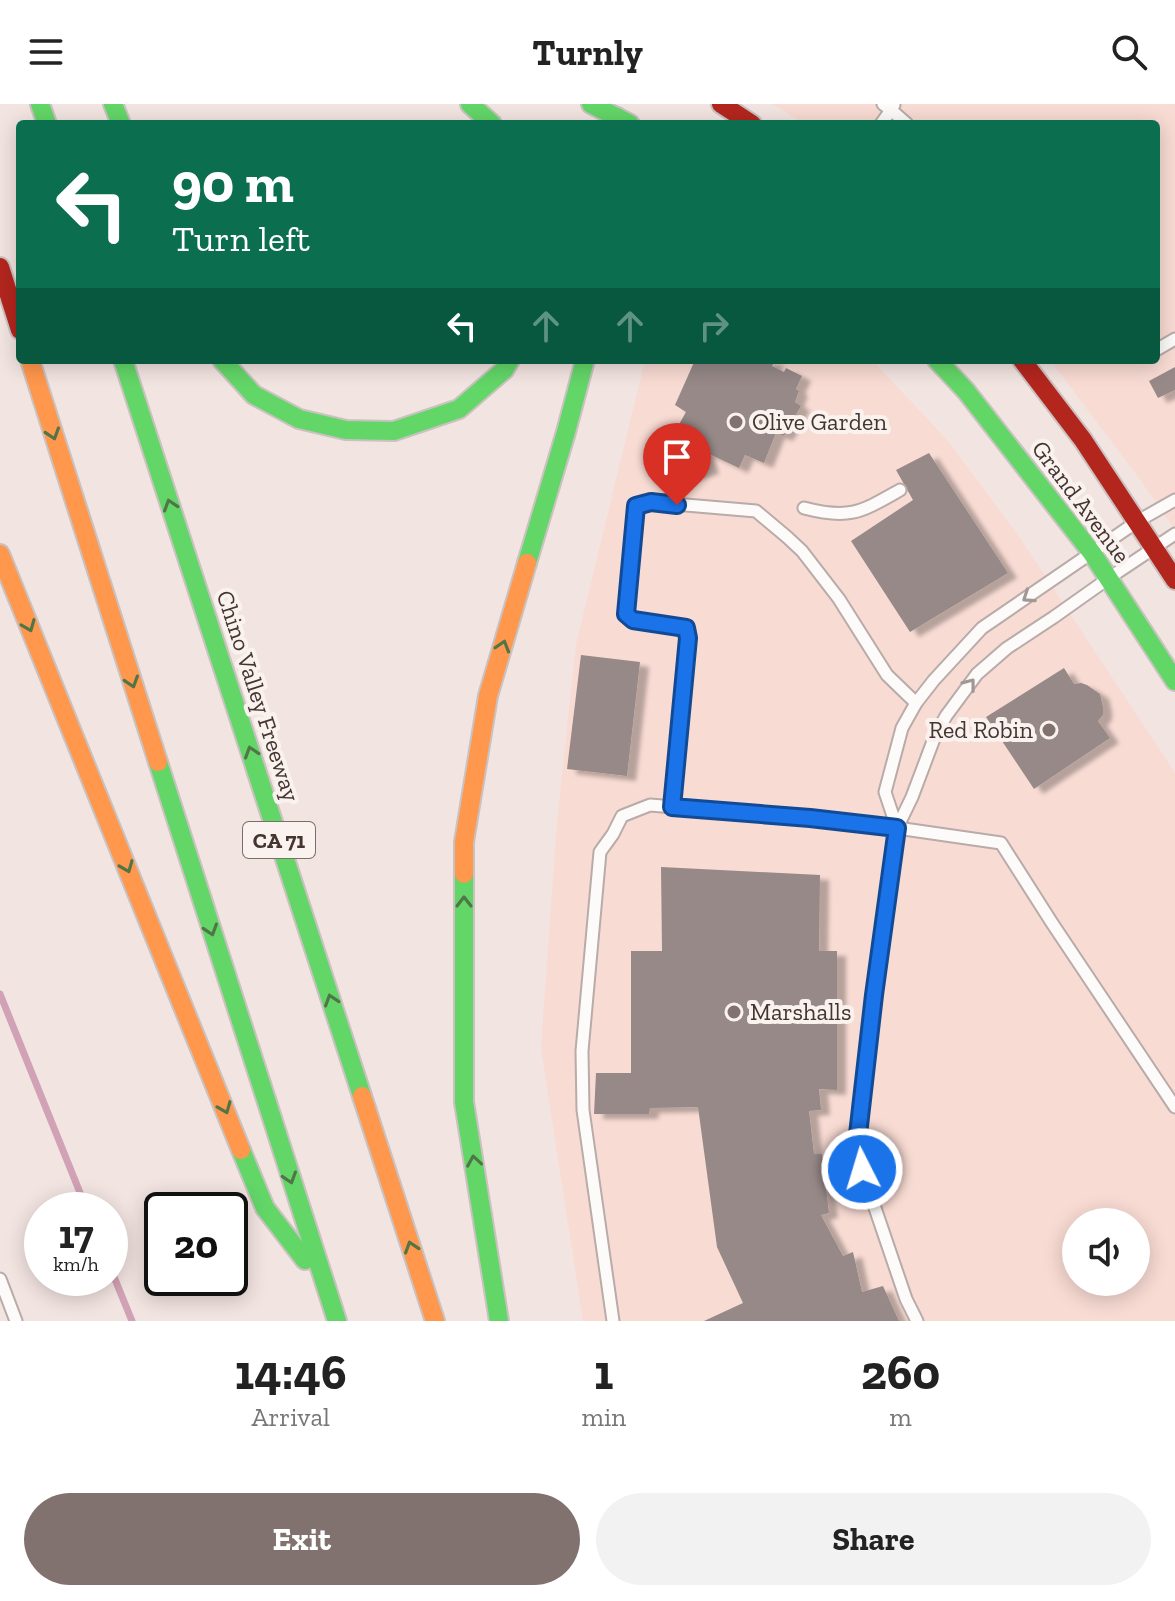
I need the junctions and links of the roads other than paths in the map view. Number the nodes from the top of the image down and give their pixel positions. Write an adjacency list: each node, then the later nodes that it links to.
1 (470, 104): 4 (main road)
2 (591, 104): 5 (main road)
3 (721, 104): 6 (main road)
4 (488, 120)
5 (618, 120)
6 (746, 120)
7 (0, 267): 8 (main road)
8 (16, 317)
9 (31, 364): 32 (main road, one-way to 32)
10 (124, 364): 35 (main road, Chino Valley Freeway / CA 71, one-way to 10)
11 (226, 364): 12 (main road)
12 (508, 364)
13 (584, 364): 36 (main road, one-way to 13)
14 (941, 364): 22 (main road, Grand Avenue)
15 (1025, 364): 19 (main road, Grand Avenue)
16 (900, 490): 18 (lane)
17 (1175, 500): 19 (lane)
18 (804, 508)
19 (1138, 521): 21 (main road, Grand Avenue); 22 (lane)
20 (1175, 534): 21 (lane)
21 (1154, 548): 24 (lane); 25 (main road, Grand Avenue)
22 (1092, 553): 24 (main road, Grand Avenue); 27 (lane, one-way to 27)
23 (0, 554): 32 (main road, one-way to 32)
24 (1109, 578): 26 (main road, Grand Avenue); 29 (lane, one-way to 24)
25 (1175, 580)
26 (1175, 681)
27 (916, 703): 28 (lane); 29 (lane)
28 (672, 807): 29 (lane); 37 (lane)
29 (897, 828): 30 (lane); 38 (lane)
30 (1175, 1107)
31 (0, 1279): 33 (lane)
32 (324, 1285): 34 (main road)
33 (16, 1321)
34 (337, 1321)
35 (435, 1321)
36 (499, 1321)
37 (613, 1321)
38 (917, 1321)

